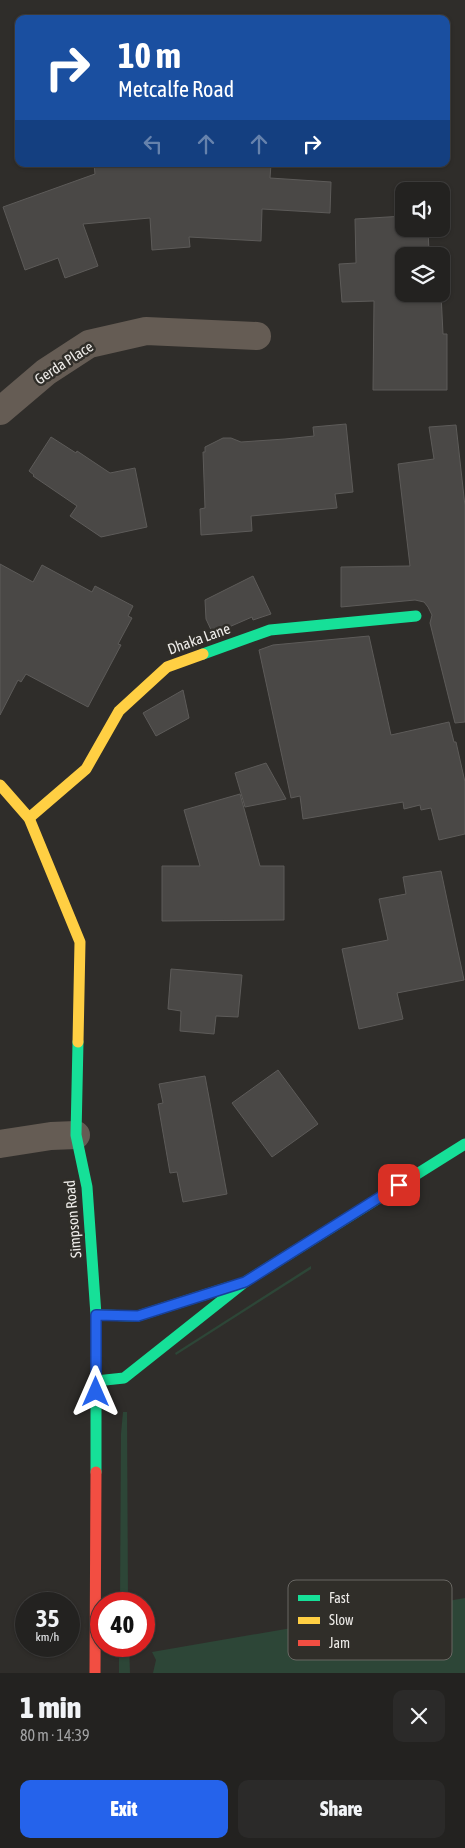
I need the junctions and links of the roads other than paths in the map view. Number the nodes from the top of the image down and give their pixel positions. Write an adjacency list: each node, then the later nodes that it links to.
1 (257, 336): 2 (street, Gerda Place)
2 (0, 412)
3 (416, 616): 5 (street, Dhaka Lane)
4 (0, 785): 5 (street, Simpson Road)
5 (29, 818): 6 (street, Simpson Road)
6 (76, 1135): 7 (street); 10 (street, Simpson Road)
7 (0, 1144)
8 (465, 1144): 9 (street)
9 (245, 1282): 10 (street); 11 (street)
10 (96, 1315): 11 (street, Simpson Road)
11 (96, 1381): 12 (street, Simpson Road)
12 (96, 1673)

